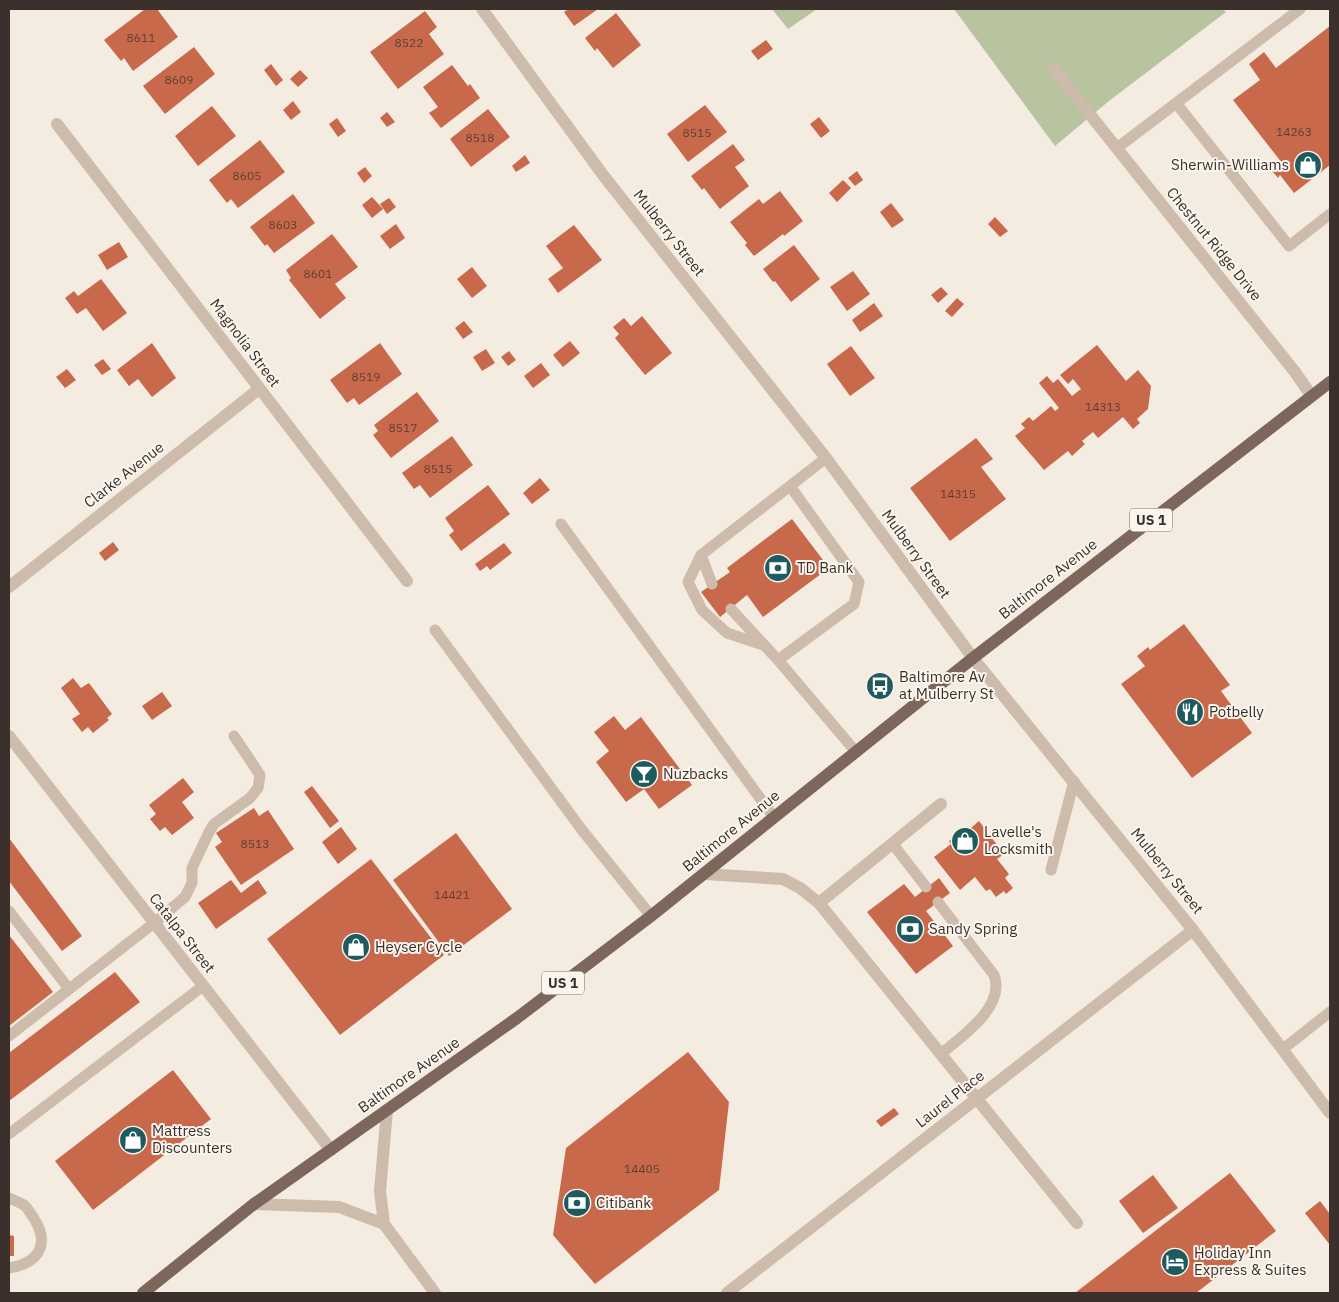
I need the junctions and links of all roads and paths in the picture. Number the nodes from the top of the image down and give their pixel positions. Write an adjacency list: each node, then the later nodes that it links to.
1 (482, 9): 11 (street, Mulberry Street)
2 (1300, 9): 4 (lane)
3 (1053, 68): 6 (street, Chestnut Ridge Drive)
4 (1176, 104): 6 (lane); 7 (lane)
5 (57, 124): 9 (street, Magnolia Street)
6 (1117, 148): 10 (street, Chestnut Ridge Drive)
7 (1330, 214)
8 (1330, 382): 10 (main road, Baltimore Avenue / US 1)
9 (259, 388): 15 (street, Magnolia Street); 17 (street, Clarke Avenue)
10 (1311, 395): 21 (main road, Baltimore Avenue / US 1)
11 (826, 458): 12 (lane); 21 (street, Mulberry Street)
12 (790, 486): 14 (lane); 22 (lane)
13 (561, 524): 28 (lane)
14 (701, 555): 16 (lane); 20 (lane)
15 (407, 580)
16 (712, 584)
17 (9, 587)
18 (731, 609): 20 (lane)
19 (435, 630): 36 (lane)
20 (765, 646): 22 (lane)
21 (973, 658): 25 (main road, Baltimore Avenue / US 1); 26 (street, Mulberry Street)
22 (778, 660): 25 (lane)
23 (9, 736): 37 (street, Catalpa Street)
24 (234, 736): 37 (lane)
25 (856, 752): 28 (main road, Baltimore Avenue / US 1)
26 (1074, 782): 30 (lane); 38 (street, Mulberry Street)
27 (941, 804): 29 (street)
28 (774, 816): 31 (main road, Baltimore Avenue / US 1)
29 (892, 844): 32 (lane); 33 (street)
30 (1051, 870)
31 (705, 874): 33 (street); 36 (main road, Baltimore Avenue / US 1)
32 (926, 887)
33 (819, 902): 44 (street)
34 (938, 902): 44 (lane)
35 (9, 911): 40 (lane)
36 (651, 916): 46 (main road, Baltimore Avenue / US 1)
37 (154, 923): 39 (street, Catalpa Street); 40 (lane)
38 (1194, 930): 43 (street, Mulberry Street); 45 (street, Laurel Place)
39 (203, 986): 48 (lane); 49 (street, Catalpa Street)
40 (69, 989): 42 (lane)
41 (1330, 1012): 43 (lane)
42 (9, 1036)
43 (1283, 1049): 47 (street, Mulberry Street)
44 (941, 1054): 45 (street)
45 (977, 1098): 52 (street); 57 (street, Laurel Place)
46 (387, 1110): 49 (main road, Baltimore Avenue / US 1); 53 (street)
47 (1330, 1113)
48 (9, 1134)
49 (331, 1150): 51 (main road, Baltimore Avenue / US 1)
50 (9, 1198): 54 (lane)
51 (254, 1204): 53 (street); 55 (main road, Baltimore Avenue / US 1)
52 (1077, 1222)
53 (384, 1224): 56 (street)
54 (9, 1268)
55 (143, 1293)
56 (435, 1293)
57 (726, 1293)

